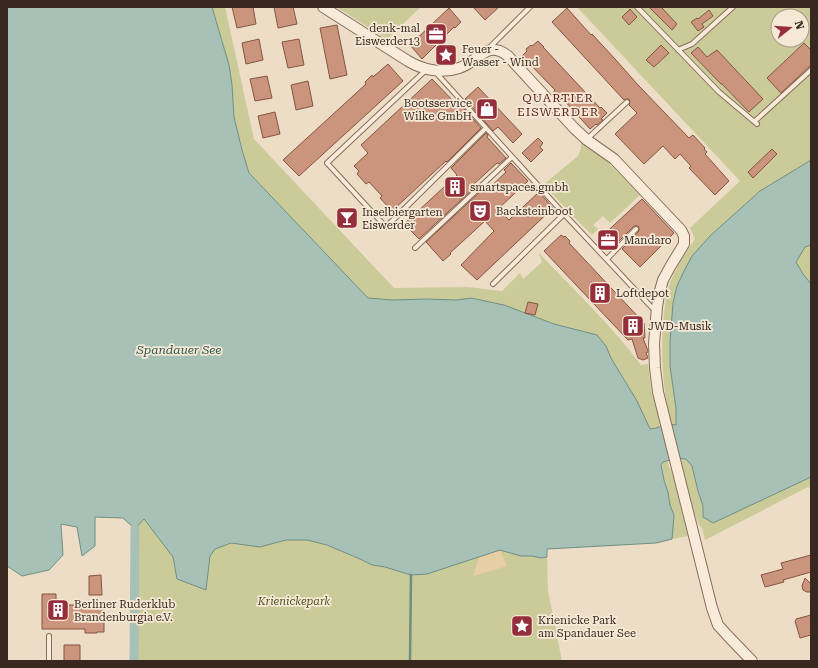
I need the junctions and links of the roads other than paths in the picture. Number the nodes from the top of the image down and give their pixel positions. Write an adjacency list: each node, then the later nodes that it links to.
1 (323, 7): 7 (street)
2 (530, 7): 6 (lane)
3 (637, 7): 5 (lane)
4 (733, 7): 5 (lane)
5 (678, 50): 8 (lane)
6 (484, 52): 7 (street); 11 (street)
7 (431, 70): 10 (lane); 10 (lane)
8 (811, 70)
9 (627, 102): 11 (lane)
10 (486, 128): 12 (lane)
11 (587, 140): 18 (street)
12 (512, 157): 13 (lane); 15 (lane)
13 (564, 214): 16 (lane); 17 (lane)
14 (636, 229): 16 (lane)
15 (415, 248)
16 (607, 259): 18 (lane)
17 (493, 284)
18 (656, 313): 21 (street)
19 (49, 636): 20 (lane)
20 (49, 661)
21 (752, 661)

